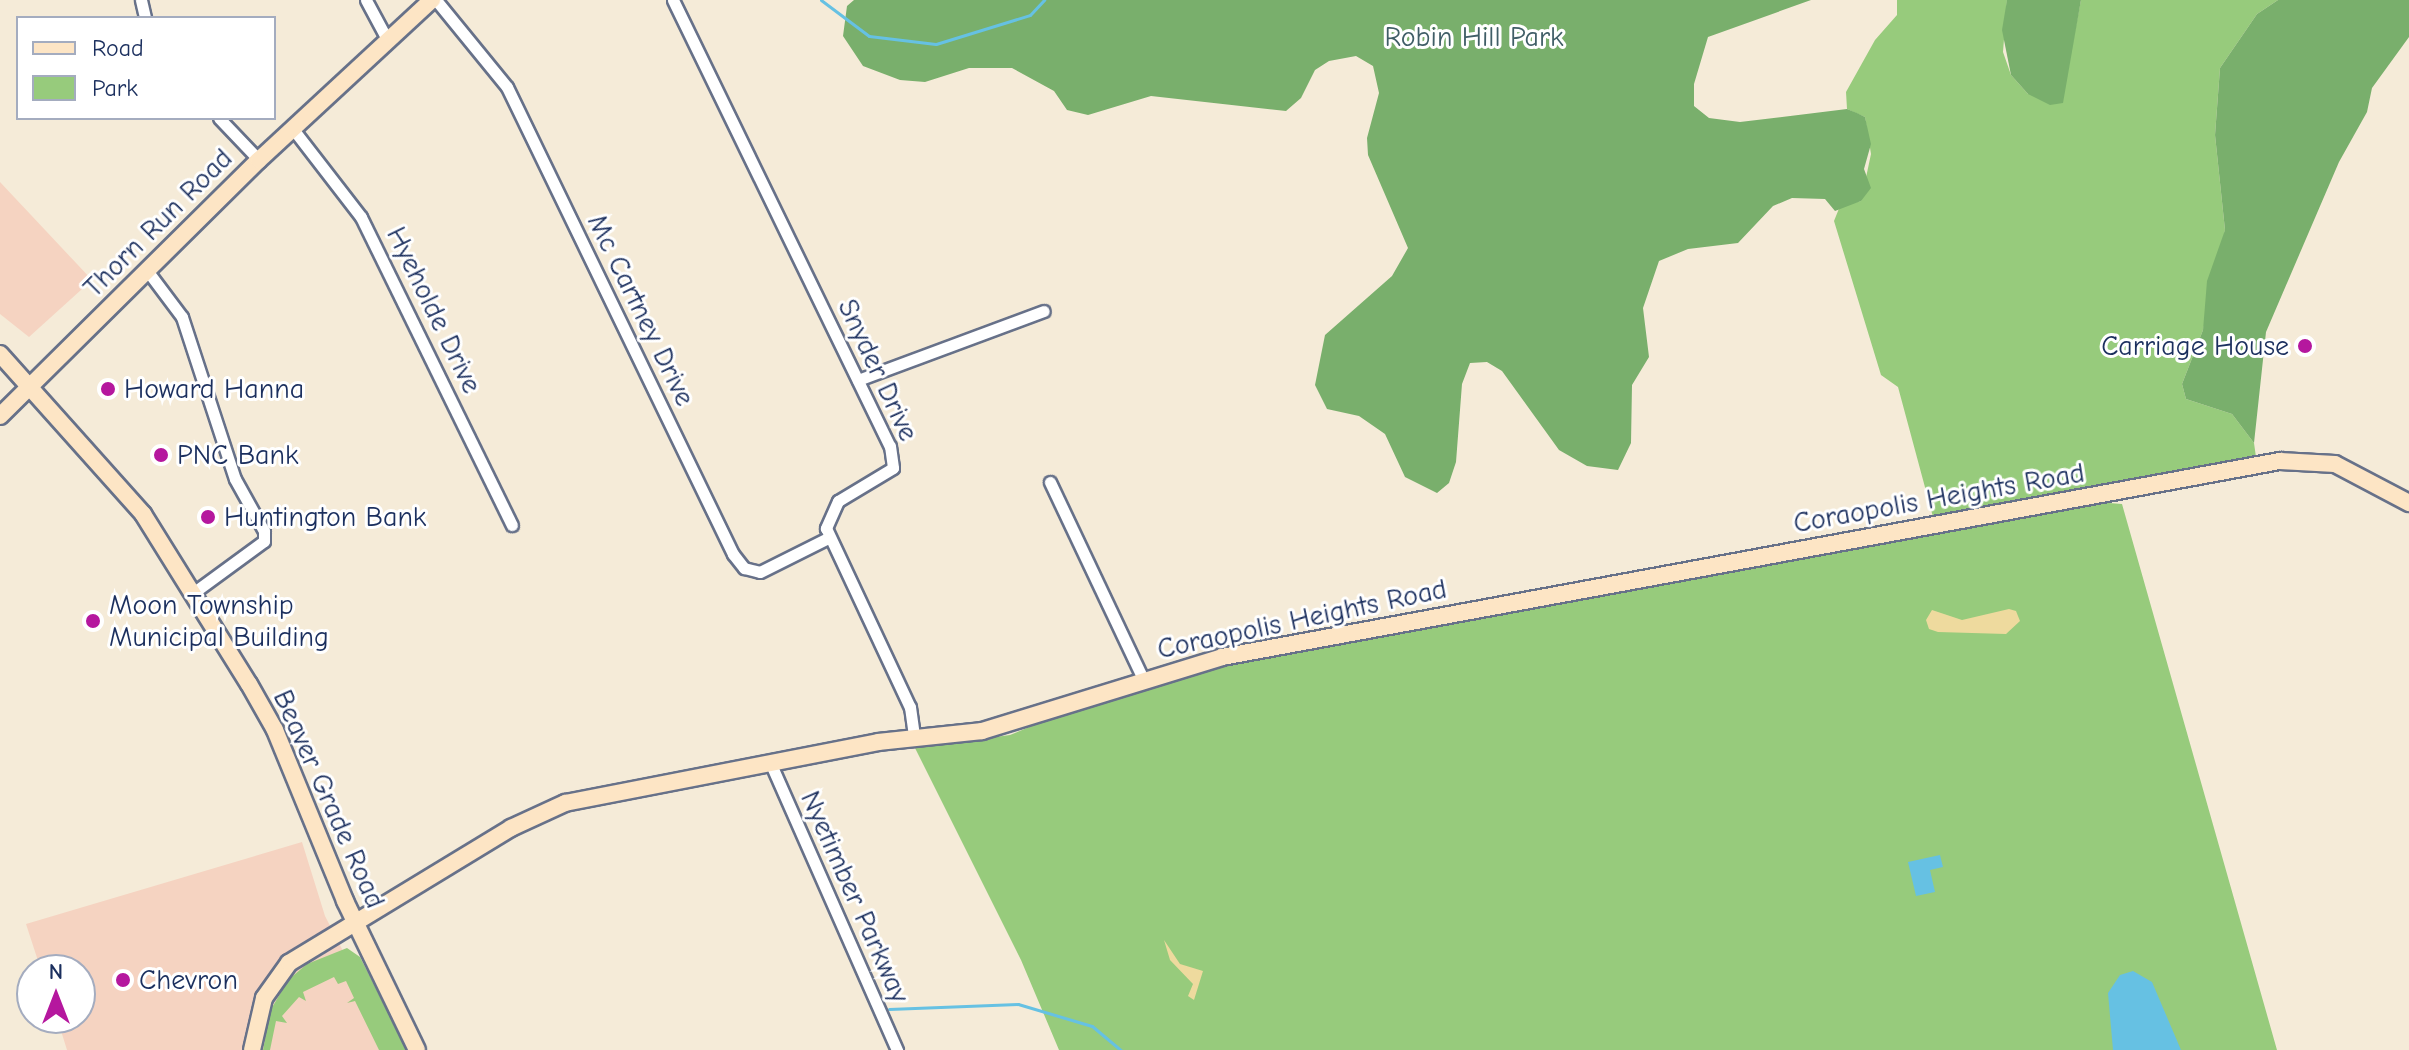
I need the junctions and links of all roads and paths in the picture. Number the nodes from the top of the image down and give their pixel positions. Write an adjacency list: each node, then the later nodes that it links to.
1 (366, 0): 4 (street)
2 (434, 0): 4 (street, Thorn Run Road); 17 (street, Mc Cartney Drive)
3 (673, 0): 11 (street, Snyder Drive)
4 (388, 41): 6 (street, Thorn Run Road)
5 (221, 120): 7 (street)
6 (293, 129): 7 (street, Thorn Run Road); 16 (street, Hyeholde Drive)
7 (259, 160): 8 (street, Thorn Run Road)
8 (146, 269): 12 (street, Thorn Run Road); 18 (street)
9 (1044, 311): 11 (street)
10 (0, 354): 12 (street, Beaver Grade Road)
11 (858, 380): 17 (street, Snyder Drive)
12 (29, 389): 13 (street, Thorn Run Road); 18 (street, Beaver Grade Road)
13 (0, 416)
14 (1050, 482): 19 (street)
15 (2409, 503): 19 (street, Coraopolis Heights Road)
16 (512, 525)
17 (828, 538): 20 (street)
18 (193, 593): 22 (street, Beaver Grade Road)
19 (1143, 679): 20 (street, Coraopolis Heights Road)
20 (914, 737): 21 (street, Coraopolis Heights Road)
21 (770, 762): 22 (street, Coraopolis Heights Road); 25 (street, Nyetimber Parkway)
22 (354, 923): 23 (street, Coraopolis Heights Road); 24 (street, Beaver Grade Road)
23 (252, 1050)
24 (417, 1050)
25 (897, 1050)

